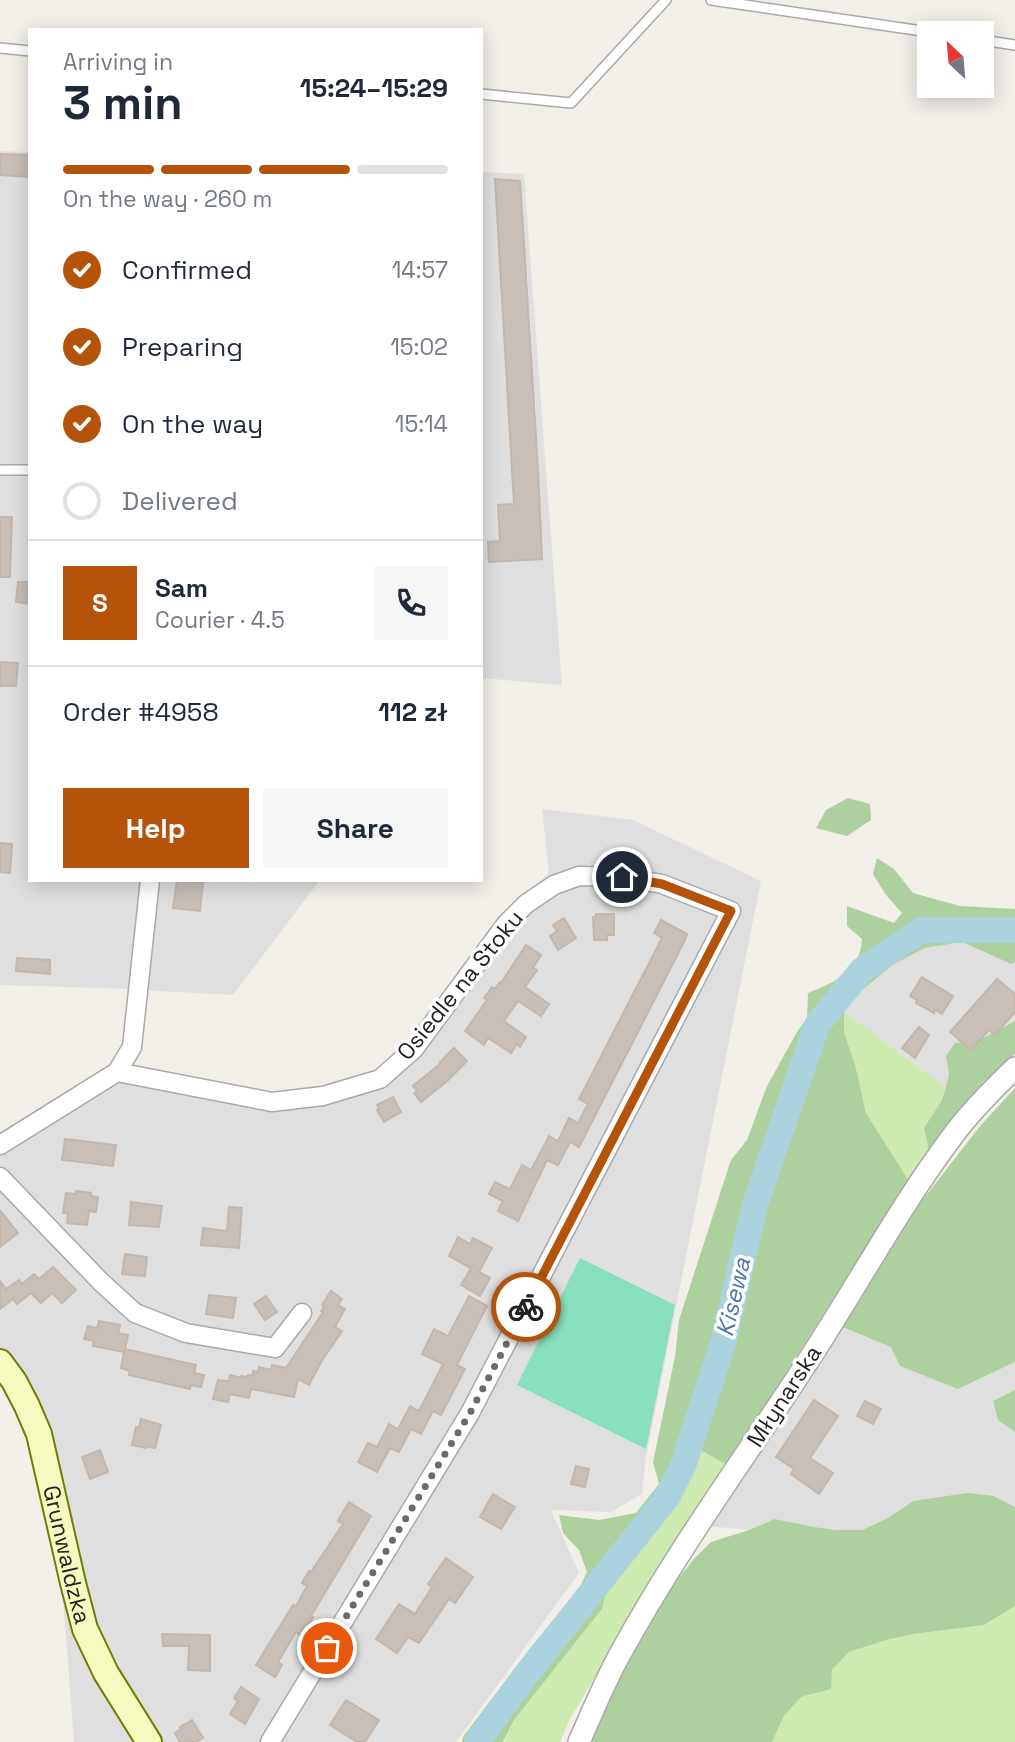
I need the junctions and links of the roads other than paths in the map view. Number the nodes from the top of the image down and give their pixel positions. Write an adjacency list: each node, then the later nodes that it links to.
1 (666, 0): 8 (lane)
2 (712, 0): 3 (lane)
3 (917, 30)
4 (994, 42): 5 (lane)
5 (1015, 45)
6 (0, 48): 7 (lane)
7 (28, 51)
8 (483, 94)
9 (0, 470): 10 (lane)
10 (28, 470)
11 (150, 882): 13 (street)
12 (1015, 1068): 20 (street, Młynarska)
13 (117, 1072): 14 (street); 19 (street, Osiedle na Stoku)
14 (0, 1144)
15 (0, 1177): 16 (street)
16 (302, 1313)
17 (0, 1362): 18 (main road, Grunwaldzka)
18 (149, 1742)
19 (270, 1742)
20 (579, 1742)

